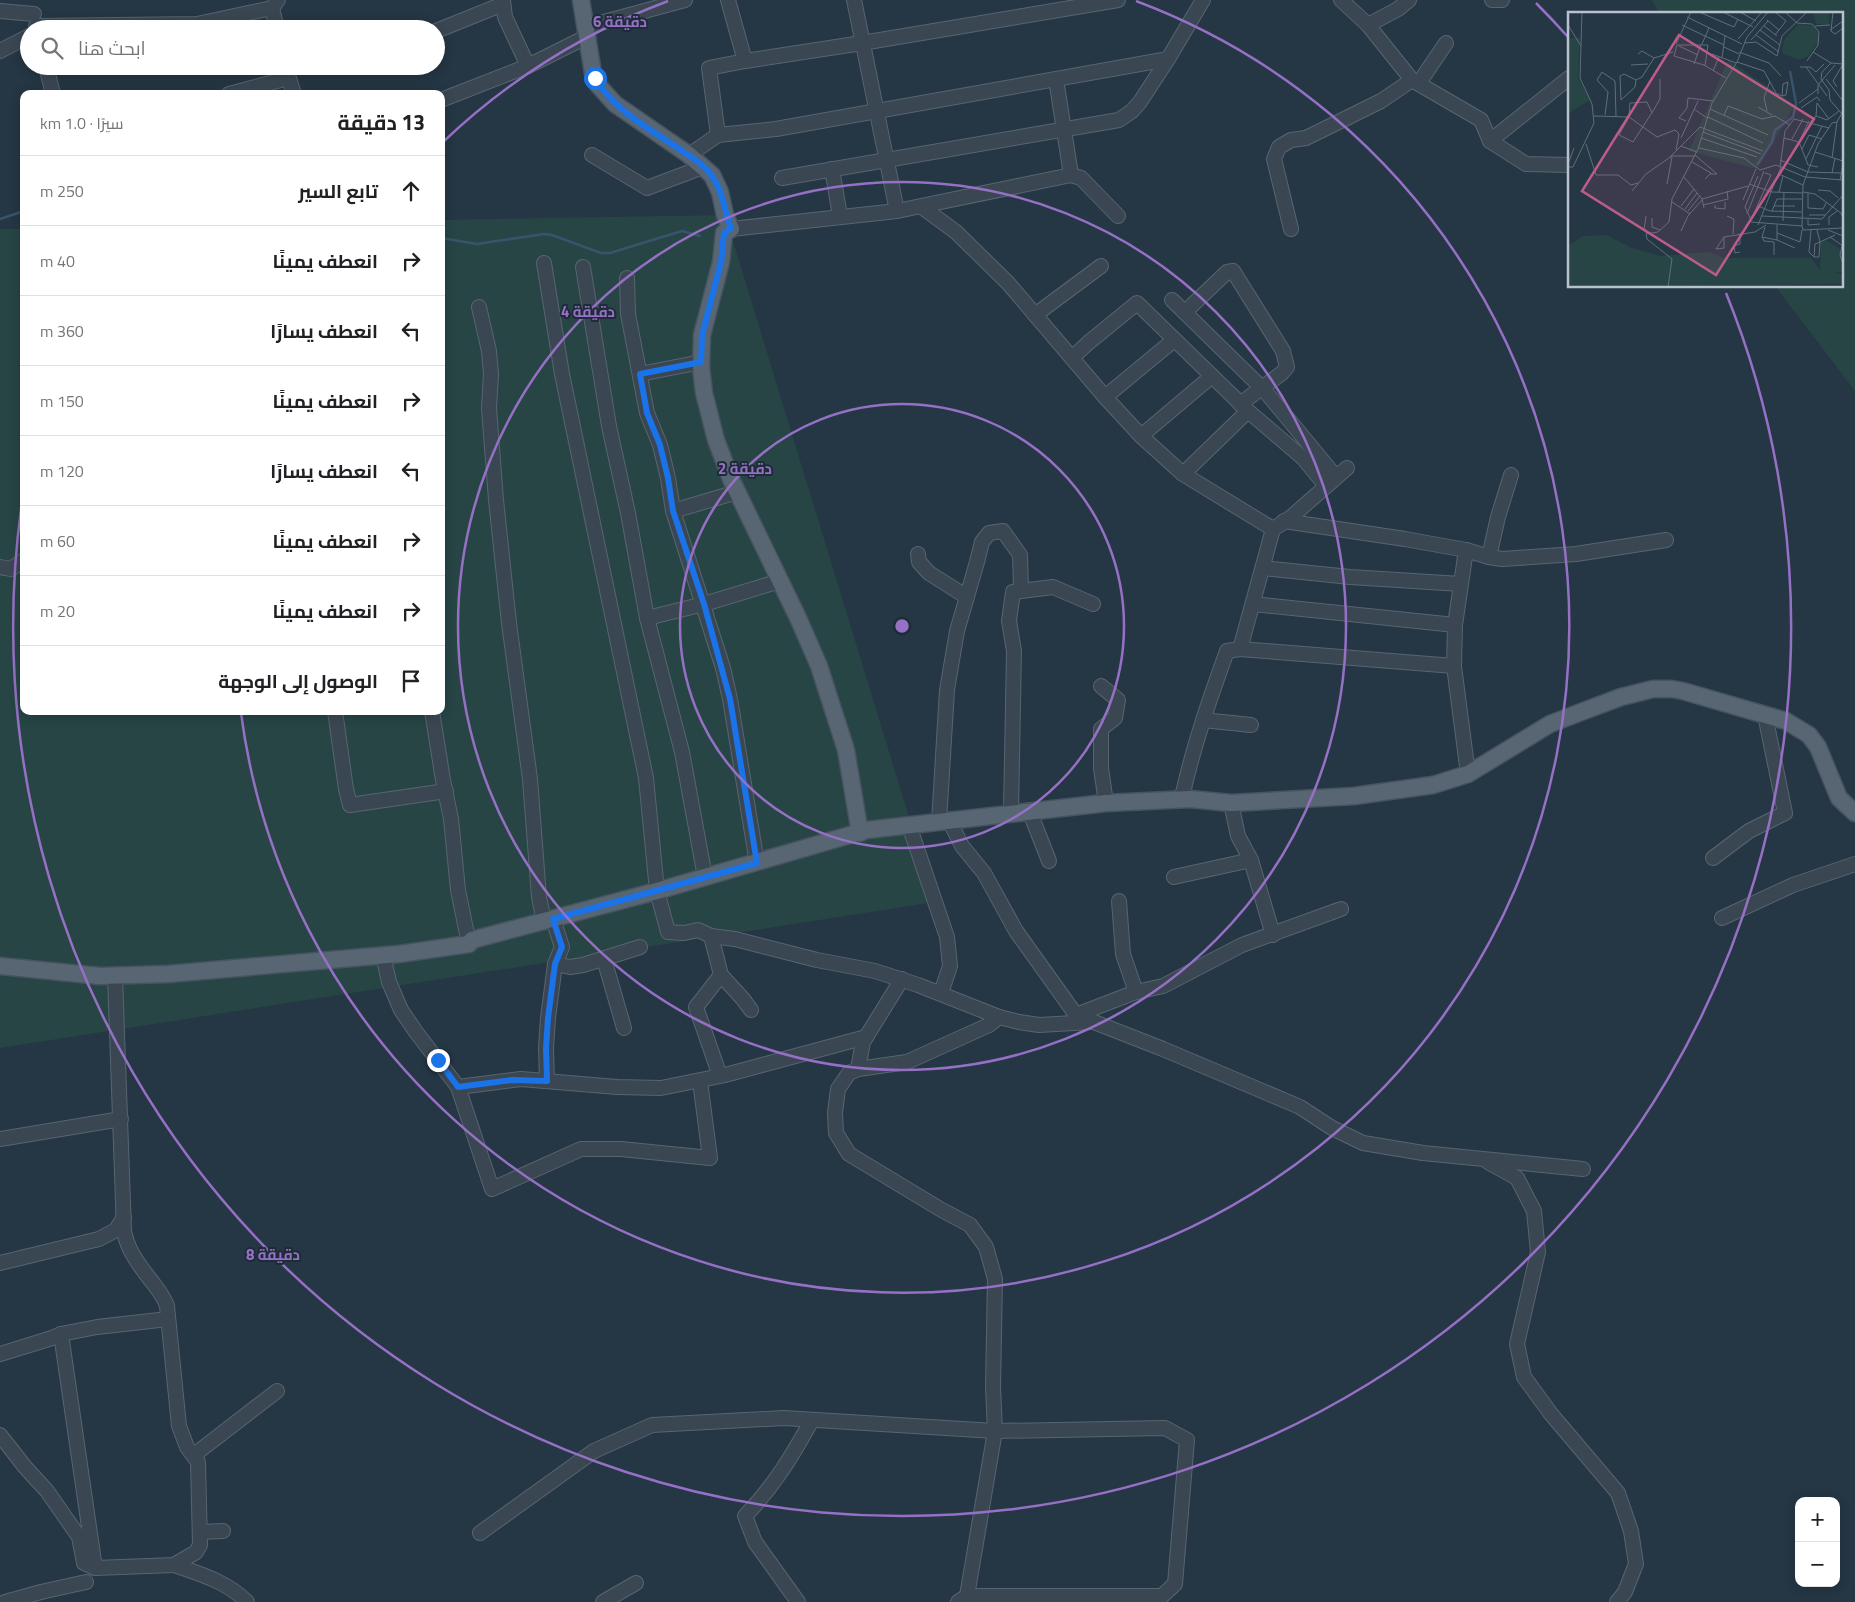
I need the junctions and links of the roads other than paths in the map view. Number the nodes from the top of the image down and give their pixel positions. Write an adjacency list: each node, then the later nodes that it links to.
1 (31, 0): 18 (street)
2 (580, 0): 23 (main road)
3 (685, 0): 14 (street)
4 (728, 0): 29 (street)
5 (854, 0): 25 (street)
6 (1118, 0): 15 (street)
7 (1203, 0): 28 (street)
8 (1341, 0): 21 (street)
9 (1409, 0): 21 (street)
10 (1492, 0): 11 (street)
11 (1502, 0)
12 (503, 2): 22 (street); 30 (street)
13 (275, 4): 19 (street); 20 (street)
14 (652, 4): 23 (street)
15 (1044, 6): 25 (street)
16 (0, 11): 17 (street)
17 (20, 20)
18 (33, 20)
19 (213, 20)
20 (276, 20)
21 (1368, 25): 36 (street)
22 (445, 27)
23 (586, 31): 30 (street); 46 (main road)
24 (20, 36): 27 (street)
25 (862, 43): 29 (street); 41 (street)
26 (1446, 43): 36 (street)
27 (0, 51)
28 (1168, 59): 34 (street); 42 (street)
29 (745, 61): 43 (street)
30 (528, 66): 40 (street)
31 (48, 75): 37 (street)
32 (278, 75): 38 (street)
33 (287, 75): 39 (street)
34 (1056, 79): 41 (street); 42 (street)
35 (1568, 79): 44 (street)
36 (1416, 82): 44 (street); 58 (street)
37 (52, 90)
38 (239, 90)
39 (293, 90)
40 (445, 98)
41 (876, 111): 43 (street); 47 (street)
42 (1064, 129): 47 (street); 51 (street)
43 (718, 134): 46 (street)
44 (1490, 141): 48 (street)
45 (592, 155): 49 (street)
46 (689, 155): 49 (main road)
47 (886, 159): 50 (street); 54 (street)
48 (1568, 165)
49 (703, 167): 57 (main road)
50 (832, 169): 52 (street); 55 (street)
51 (1071, 175): 53 (street); 56 (street)
52 (782, 178)
53 (922, 207): 54 (street); 66 (street)
54 (897, 211): 55 (street)
55 (840, 216): 57 (street)
56 (1118, 216)
57 (731, 228): 69 (main road)
58 (1291, 229)
59 (544, 263): 125 (street)
60 (1101, 266): 66 (street)
61 (583, 267): 97 (street)
62 (627, 278): 70 (street)
63 (1172, 300): 65 (street)
64 (479, 308): 129 (street)
65 (1185, 312): 72 (street); 72 (street)
66 (1035, 315): 68 (street)
67 (1174, 340): 68 (street); 71 (street); 73 (street)
68 (1073, 357): 73 (street)
69 (701, 362): 70 (street); 80 (main road)
70 (640, 374): 81 (street)
71 (1212, 376): 74 (street); 75 (street)
72 (1262, 388): 74 (street); 79 (street)
73 (1105, 397): 75 (street)
74 (1244, 408): 77 (street); 79 (street)
75 (1141, 436): 77 (street)
76 (1348, 468): 79 (street)
77 (1183, 474): 82 (street)
78 (1511, 475): 86 (street)
79 (1331, 481): 82 (street)
80 (737, 492): 81 (street); 90 (main road)
81 (673, 511): 94 (street)
82 (1279, 525): 84 (street); 89 (street)
83 (1666, 540): 86 (street)
84 (1466, 550): 86 (street); 91 (street)
85 (918, 554): 93 (street)
86 (1489, 557)
87 (20, 563): 88 (street)
88 (0, 567)
89 (1263, 568): 91 (street); 96 (street)
90 (780, 581): 94 (street); 117 (main road)
91 (1461, 584): 98 (street)
92 (1021, 591): 93 (street); 95 (street); 113 (street)
93 (967, 597): 115 (street)
94 (704, 604): 97 (street); 121 (street)
95 (1093, 604)
96 (1253, 604): 98 (street); 99 (street)
97 (647, 618): 123 (street)
98 (1455, 625): 100 (street)
99 (1240, 649): 100 (street); 105 (street)
100 (1454, 666): 107 (street)
101 (1101, 686): 110 (street)
102 (336, 715): 108 (street)
103 (433, 715): 108 (street)
104 (1765, 715): 107 (main road); 114 (main road); 118 (street)
105 (1203, 720): 106 (street); 109 (street)
106 (1252, 725)
107 (1468, 774): 111 (main road)
108 (446, 791): 132 (street)
109 (1190, 799): 110 (main road); 111 (main road)
110 (1106, 803): 112 (main road)
111 (1231, 803): 119 (street)
112 (1029, 810): 113 (main road); 120 (street)
113 (1011, 812): 115 (main road)
114 (1855, 814)
115 (944, 821): 116 (main road); 144 (street)
116 (909, 825): 117 (main road); 142 (street)
117 (860, 833): 121 (main road)
118 (1713, 858)
119 (1251, 860): 124 (street); 130 (street)
120 (1049, 861)
121 (757, 863): 123 (main road)
122 (1855, 864): 128 (street)
123 (705, 877): 125 (main road)
124 (1174, 877)
125 (657, 891): 129 (main road); 131 (street)
126 (1119, 902): 141 (street)
127 (1341, 908): 130 (street)
128 (1722, 918)
129 (548, 920): 132 (main road); 136 (street)
130 (1273, 935): 141 (street)
131 (711, 936): 138 (street); 140 (street)
132 (470, 944): 134 (main road)
133 (640, 947): 135 (street)
134 (382, 955): 139 (main road); 153 (street)
135 (604, 959): 136 (street); 147 (street)
136 (555, 964): 151 (street)
137 (0, 966): 139 (main road)
138 (721, 975): 143 (street); 150 (street)
139 (115, 976): 154 (street)
140 (902, 979): 142 (street); 148 (street)
141 (1136, 992): 144 (street)
142 (941, 993): 145 (street)
143 (751, 1010)
144 (1076, 1015): 146 (street)
145 (999, 1017): 146 (street); 149 (street)
146 (1092, 1022): 156 (street)
147 (624, 1028)
148 (866, 1037): 149 (street); 150 (street)
149 (858, 1069): 165 (street)
150 (720, 1076): 152 (street)
151 (547, 1081): 152 (street); 153 (street)
152 (700, 1081): 153 (street)
153 (458, 1087)
154 (121, 1119): 155 (street); 158 (street)
155 (0, 1139)
156 (1482, 1159): 157 (street); 180 (street)
157 (1584, 1169)
158 (124, 1216): 159 (street); 160 (street)
159 (0, 1263)
160 (168, 1319): 161 (street); 167 (street)
161 (61, 1334): 162 (street); 172 (street)
162 (0, 1354)
163 (277, 1391): 167 (street)
164 (812, 1420): 165 (street); 170 (street); 179 (street)
165 (994, 1431): 175 (street); 175 (street)
166 (0, 1435): 172 (street)
167 (194, 1455): 169 (street)
168 (223, 1531): 169 (street)
169 (201, 1532): 171 (street)
170 (480, 1533)
171 (174, 1565): 172 (street); 177 (street)
172 (95, 1568)
173 (86, 1582): 176 (street)
174 (636, 1583): 178 (street)
175 (965, 1600)
176 (14, 1601)
177 (247, 1602)
178 (603, 1602)
179 (798, 1602)
180 (1617, 1602)

